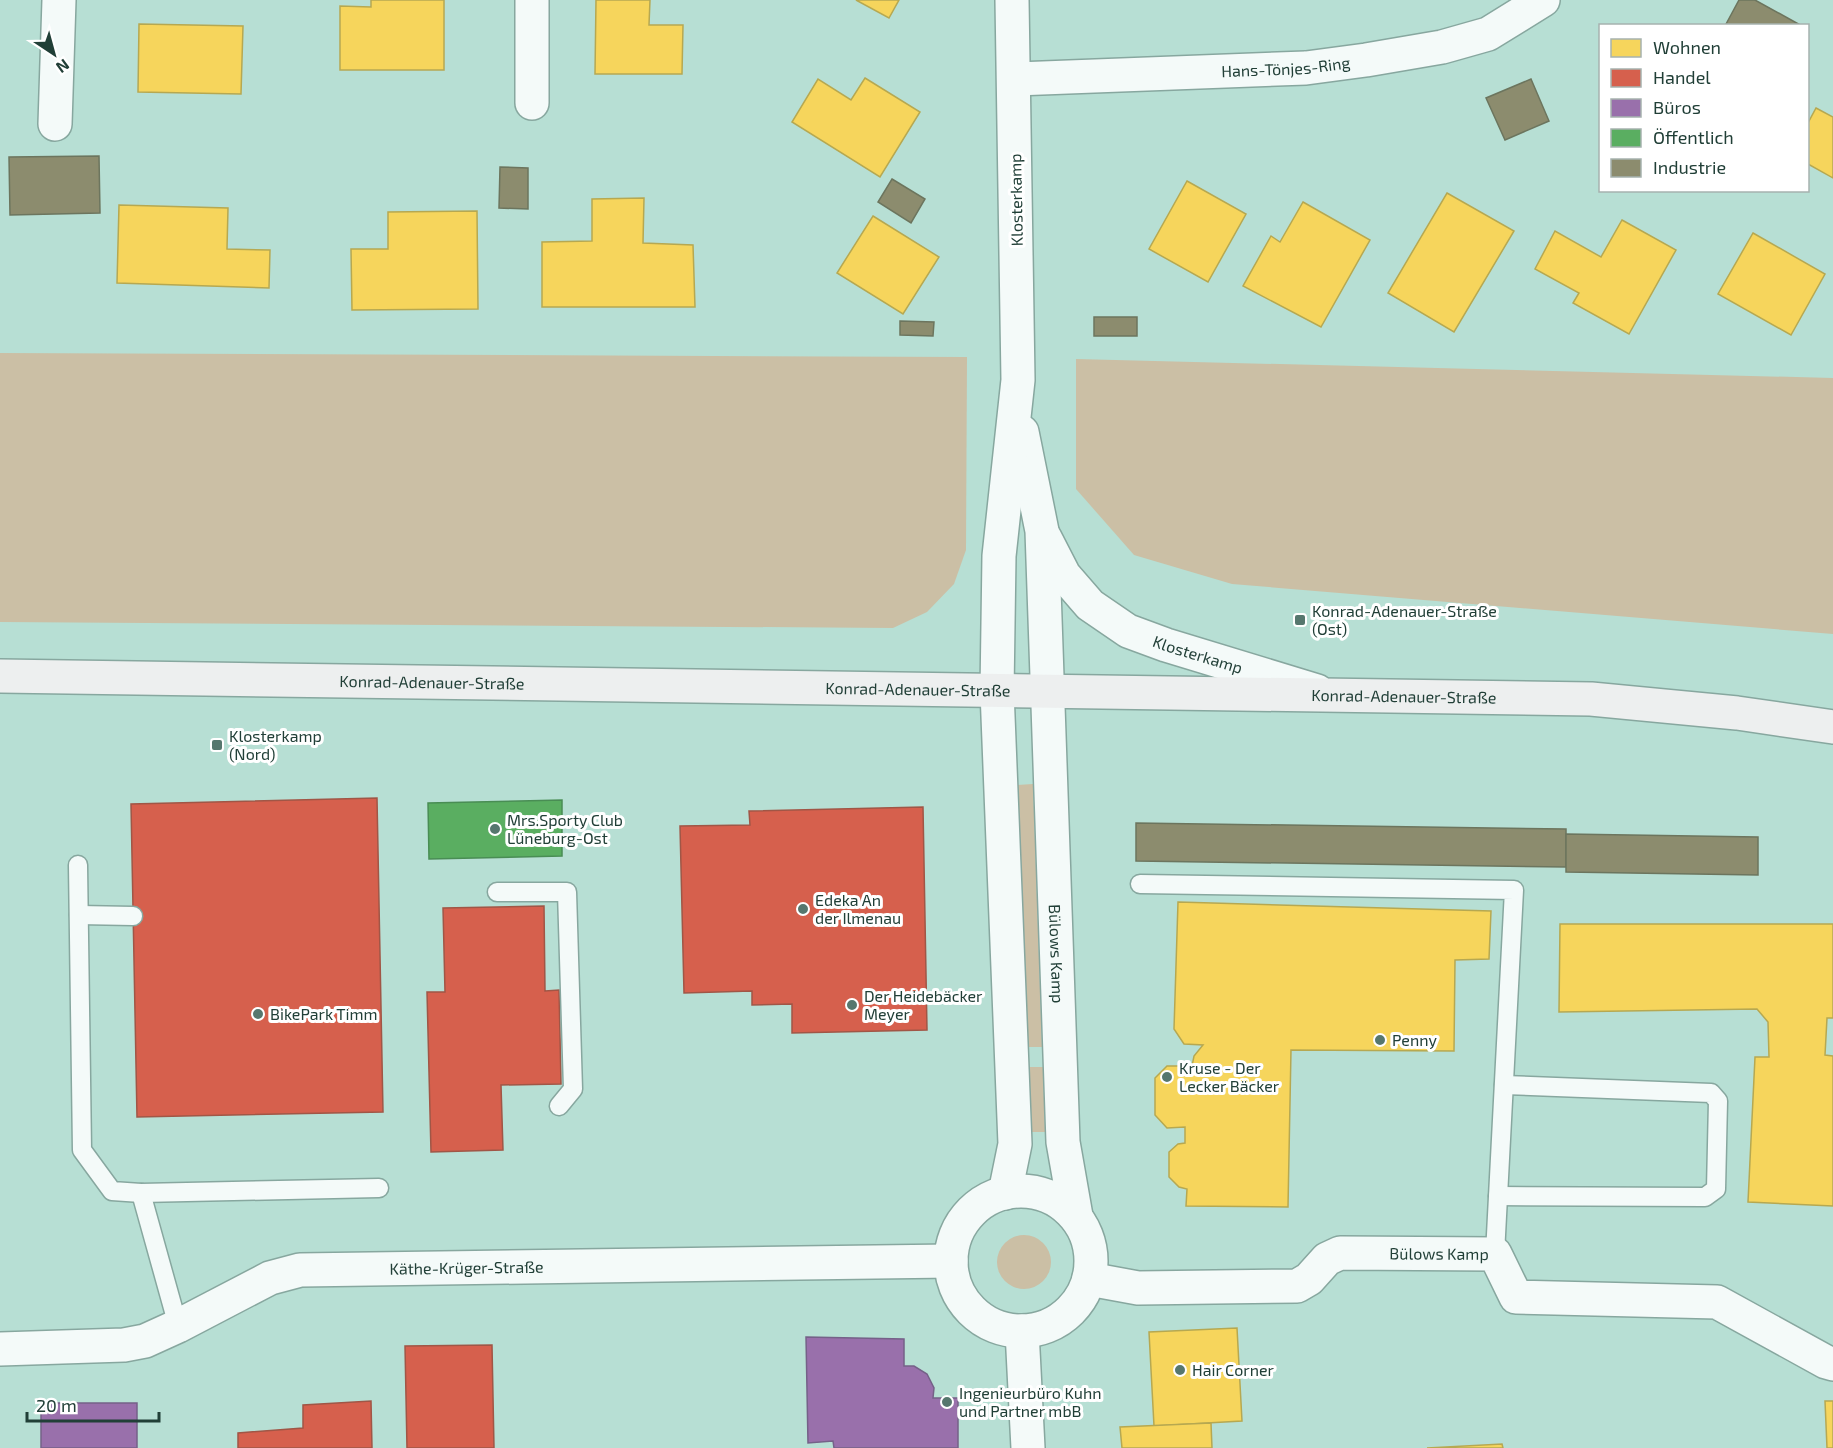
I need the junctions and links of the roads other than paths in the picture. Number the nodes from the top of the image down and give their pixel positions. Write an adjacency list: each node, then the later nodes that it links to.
1 (59, 0): 7 (street)
2 (532, 0): 6 (street)
3 (1012, 0): 5 (street, Klosterkamp)
4 (1543, 0): 5 (street, Hans-Tönjes-Ring)
5 (1014, 79): 8 (street, Klosterkamp)
6 (532, 103)
7 (55, 124)
8 (1016, 399): 9 (street, Klosterkamp); 12 (street, Klosterkamp)
9 (1042, 531): 11 (street, Klosterkamp); 13 (street, Klosterkamp)
10 (0, 676): 12 (main road, Konrad-Adenauer-Straße)
11 (1047, 690): 12 (main road, Konrad-Adenauer-Straße); 13 (main road, Konrad-Adenauer-Straße); 26 (street, Bülows Kamp)
12 (997, 691): 24 (street)
13 (1328, 694): 14 (main road, Konrad-Adenauer-Straße)
14 (1833, 727)
15 (78, 865): 18 (lane)
16 (1140, 884): 20 (lane)
17 (497, 892): 21 (lane)
18 (79, 915): 19 (lane); 23 (lane)
19 (133, 916)
20 (1504, 1085): 25 (lane); 25 (lane)
21 (559, 1106)
22 (379, 1188): 23 (lane)
23 (141, 1192): 30 (lane)
24 (1005, 1193): 26 (street, Bülows Kamp); 28 (street, Bülows Kamp)
25 (1498, 1196): 27 (lane)
26 (1076, 1216): 29 (street, Bülows Kamp)
27 (1495, 1254): 29 (street, Bülows Kamp); 33 (street, Bülows Kamp)
28 (951, 1261): 30 (street, Käthe-Krüger-Straße); 31 (street, Bülows Kamp)
29 (1089, 1280): 31 (street, Bülows Kamp)
30 (178, 1326): 32 (street, Käthe-Krüger-Straße)
31 (1022, 1331): 34 (street)
32 (0, 1349)
33 (1833, 1364)
34 (1028, 1448)

